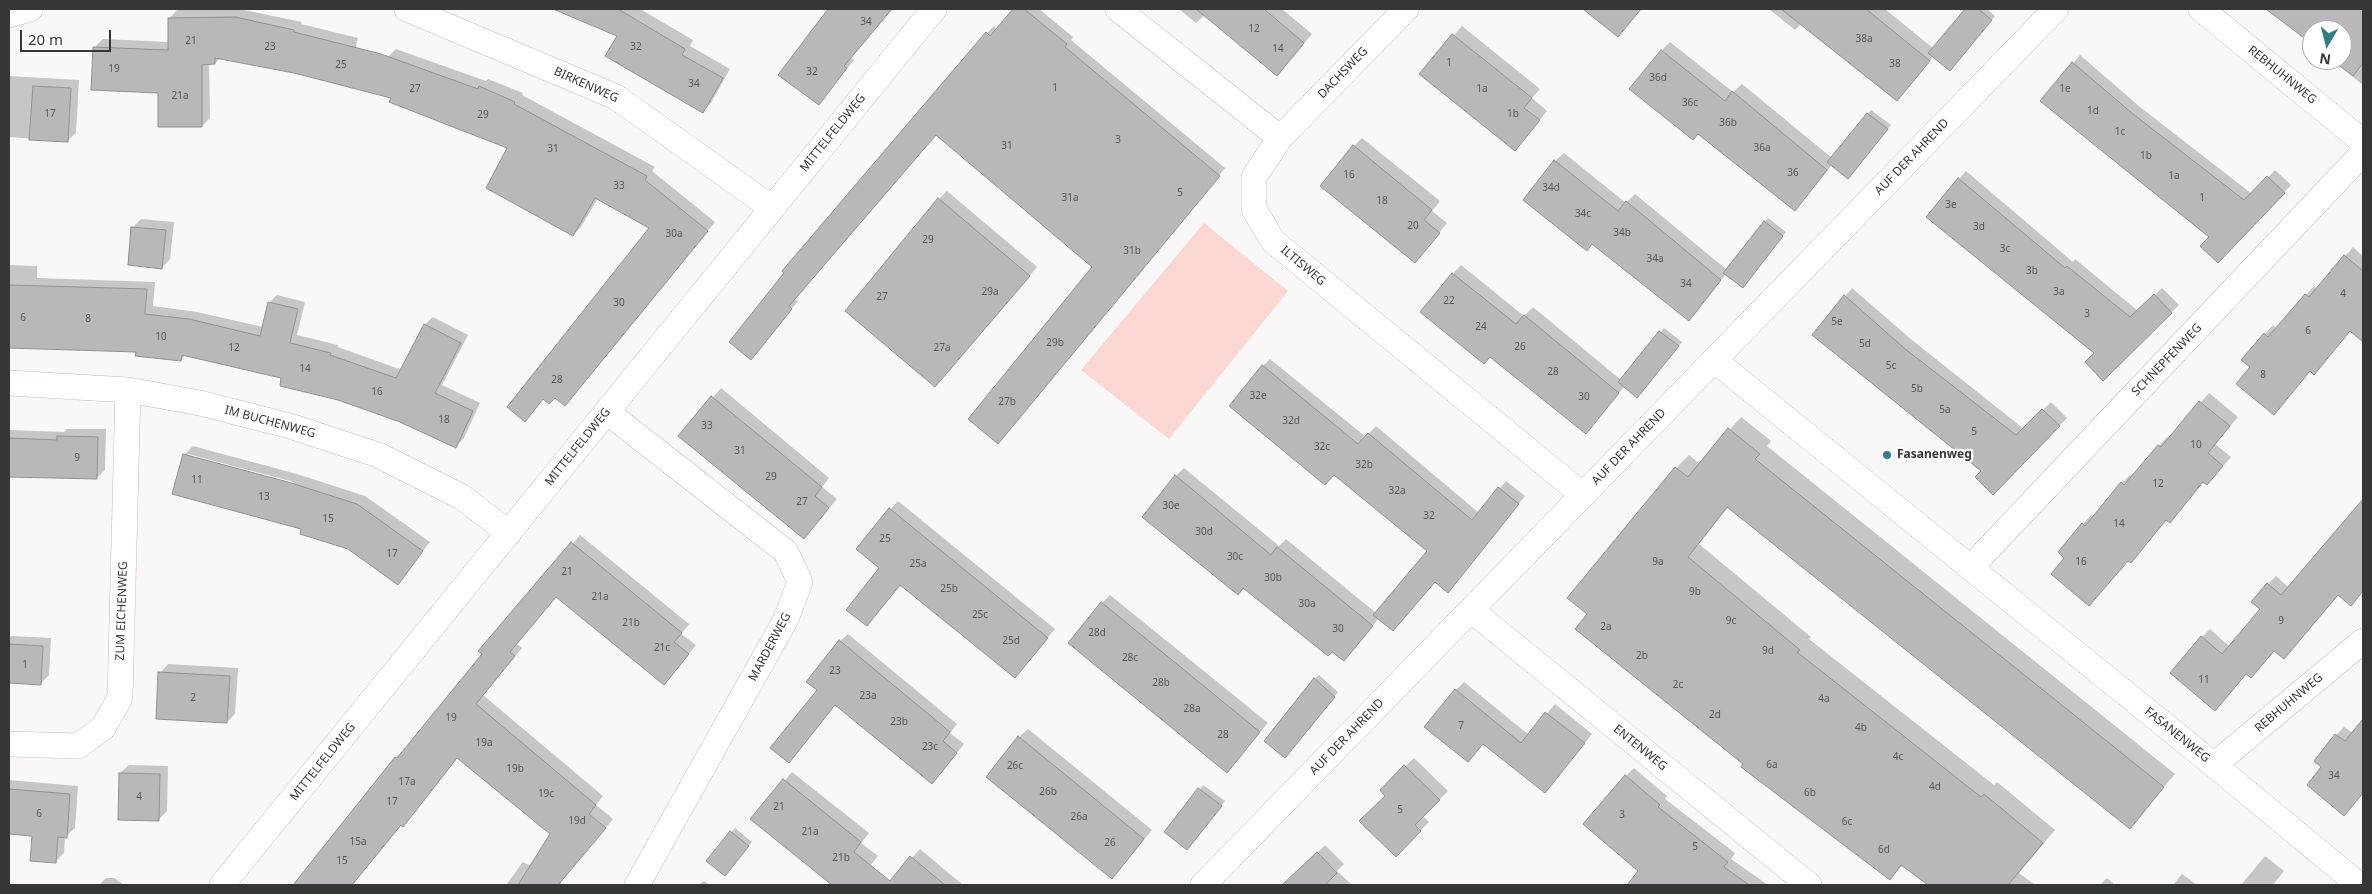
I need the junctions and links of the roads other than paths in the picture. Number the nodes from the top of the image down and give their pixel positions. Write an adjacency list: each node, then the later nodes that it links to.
1 (30, 9): 8 (street)
2 (408, 9): 12 (street, BIRKENWEG)
3 (934, 9): 12 (street, MITTELFELDWEG)
4 (1118, 9): 9 (street)
5 (1406, 9): 9 (street, DACHSWEG)
6 (2056, 9): 13 (street, AUF DER AHREND)
7 (2201, 9): 10 (street, REBHUHNWEG)
8 (9, 15)
9 (1280, 138): 17 (street, ILTISWEG)
10 (2363, 142)
11 (2363, 153): 19 (street, SCHNEPFENWEG)
12 (772, 208): 16 (street, MITTELFELDWEG)
13 (1714, 360): 17 (street, AUF DER AHREND); 19 (street, FASANENWEG)
14 (9, 383): 15 (street, IM BUCHENWEG)
15 (128, 390): 18 (street, IM BUCHENWEG); 22 (street, ZUM EICHENWEG)
16 (607, 412): 18 (street, MITTELFELDWEG); 26 (street, MARDERWEG)
17 (1583, 495): 20 (street, AUF DER AHREND)
18 (508, 532): 25 (street, MITTELFELDWEG)
19 (1971, 568): 23 (street, FASANENWEG)
20 (1471, 610): 24 (street, AUF DER AHREND); 27 (street, ENTENWEG)
21 (2363, 641): 23 (street, REBHUHNWEG)
22 (9, 744)
23 (2214, 765): 28 (street, FASANENWEG)
24 (1212, 882)
25 (222, 885)
26 (637, 885)
27 (1809, 885)
28 (2362, 885)

